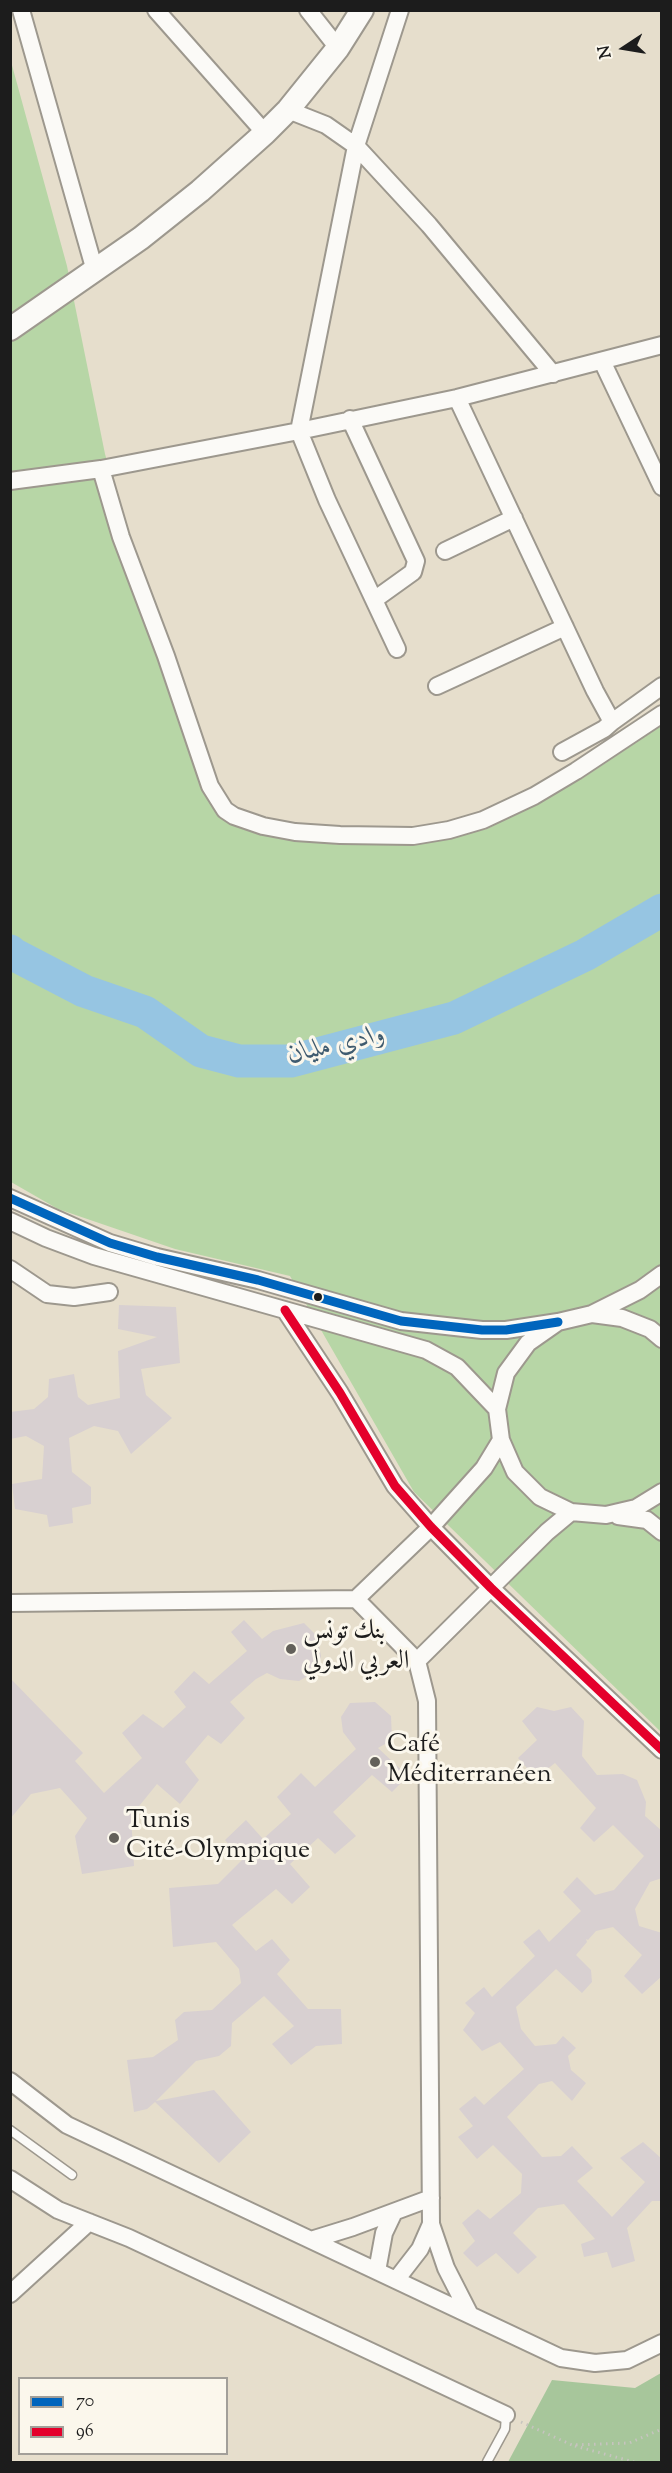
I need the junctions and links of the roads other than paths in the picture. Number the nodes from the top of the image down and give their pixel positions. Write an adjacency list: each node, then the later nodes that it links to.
1 (21, 10): 10 (street)
2 (156, 10): 8 (street)
3 (308, 10): 6 (street)
4 (362, 10): 6 (main road)
5 (400, 10): 9 (street)
6 (338, 48): 7 (main road)
7 (288, 110): 8 (main road); 9 (street)
8 (265, 132): 10 (main road)
9 (356, 146): 14 (street); 17 (street)
10 (89, 275): 11 (main road)
11 (10, 329)
12 (662, 345): 13 (street)
13 (602, 361): 14 (street); 20 (street)
14 (553, 374): 15 (street)
15 (458, 398): 16 (street); 21 (street)
16 (350, 419): 17 (street); 23 (street)
17 (299, 431): 18 (street); 23 (street)
18 (101, 469): 19 (street); 28 (street)
19 (10, 481)
20 (662, 487)
21 (514, 518): 22 (street); 24 (street)
22 (445, 551)
23 (374, 600): 25 (street)
24 (565, 627): 26 (street); 29 (street)
25 (397, 649)
26 (437, 686)
27 (662, 686): 29 (street)
28 (662, 714)
29 (612, 722): 30 (street)
30 (562, 752)
31 (10, 1198): 38 (street)
32 (10, 1221): 36 (street)
33 (10, 1269): 35 (street)
34 (662, 1274): 37 (street)
35 (109, 1292)
36 (285, 1310): 40 (street); 45 (street)
37 (592, 1314): 38 (street); 39 (street)
38 (558, 1323): 40 (street)
39 (662, 1339)
40 (497, 1409): 41 (street)
41 (501, 1440): 43 (street); 45 (street)
42 (662, 1492): 44 (street)
43 (571, 1512): 44 (street); 47 (street)
44 (606, 1515): 46 (street)
45 (431, 1527): 47 (street); 48 (street)
46 (662, 1532)
47 (491, 1588): 50 (street); 51 (street)
48 (356, 1599): 49 (street); 50 (street)
49 (10, 1603)
50 (417, 1661): 56 (street)
51 (662, 1750)
52 (10, 2081): 60 (street)
53 (10, 2130): 54 (lane)
54 (72, 2175)
55 (10, 2179): 58 (street)
56 (431, 2198): 57 (street); 59 (street)
57 (394, 2211): 60 (street); 61 (street)
58 (89, 2222): 63 (street); 66 (street)
59 (430, 2224): 62 (street); 64 (street)
60 (311, 2240): 61 (street)
61 (377, 2271): 62 (street)
62 (396, 2280): 64 (street)
63 (10, 2295)
64 (470, 2315): 65 (street)
65 (662, 2343)
66 (506, 2415): 67 (lane)
67 (487, 2463)

